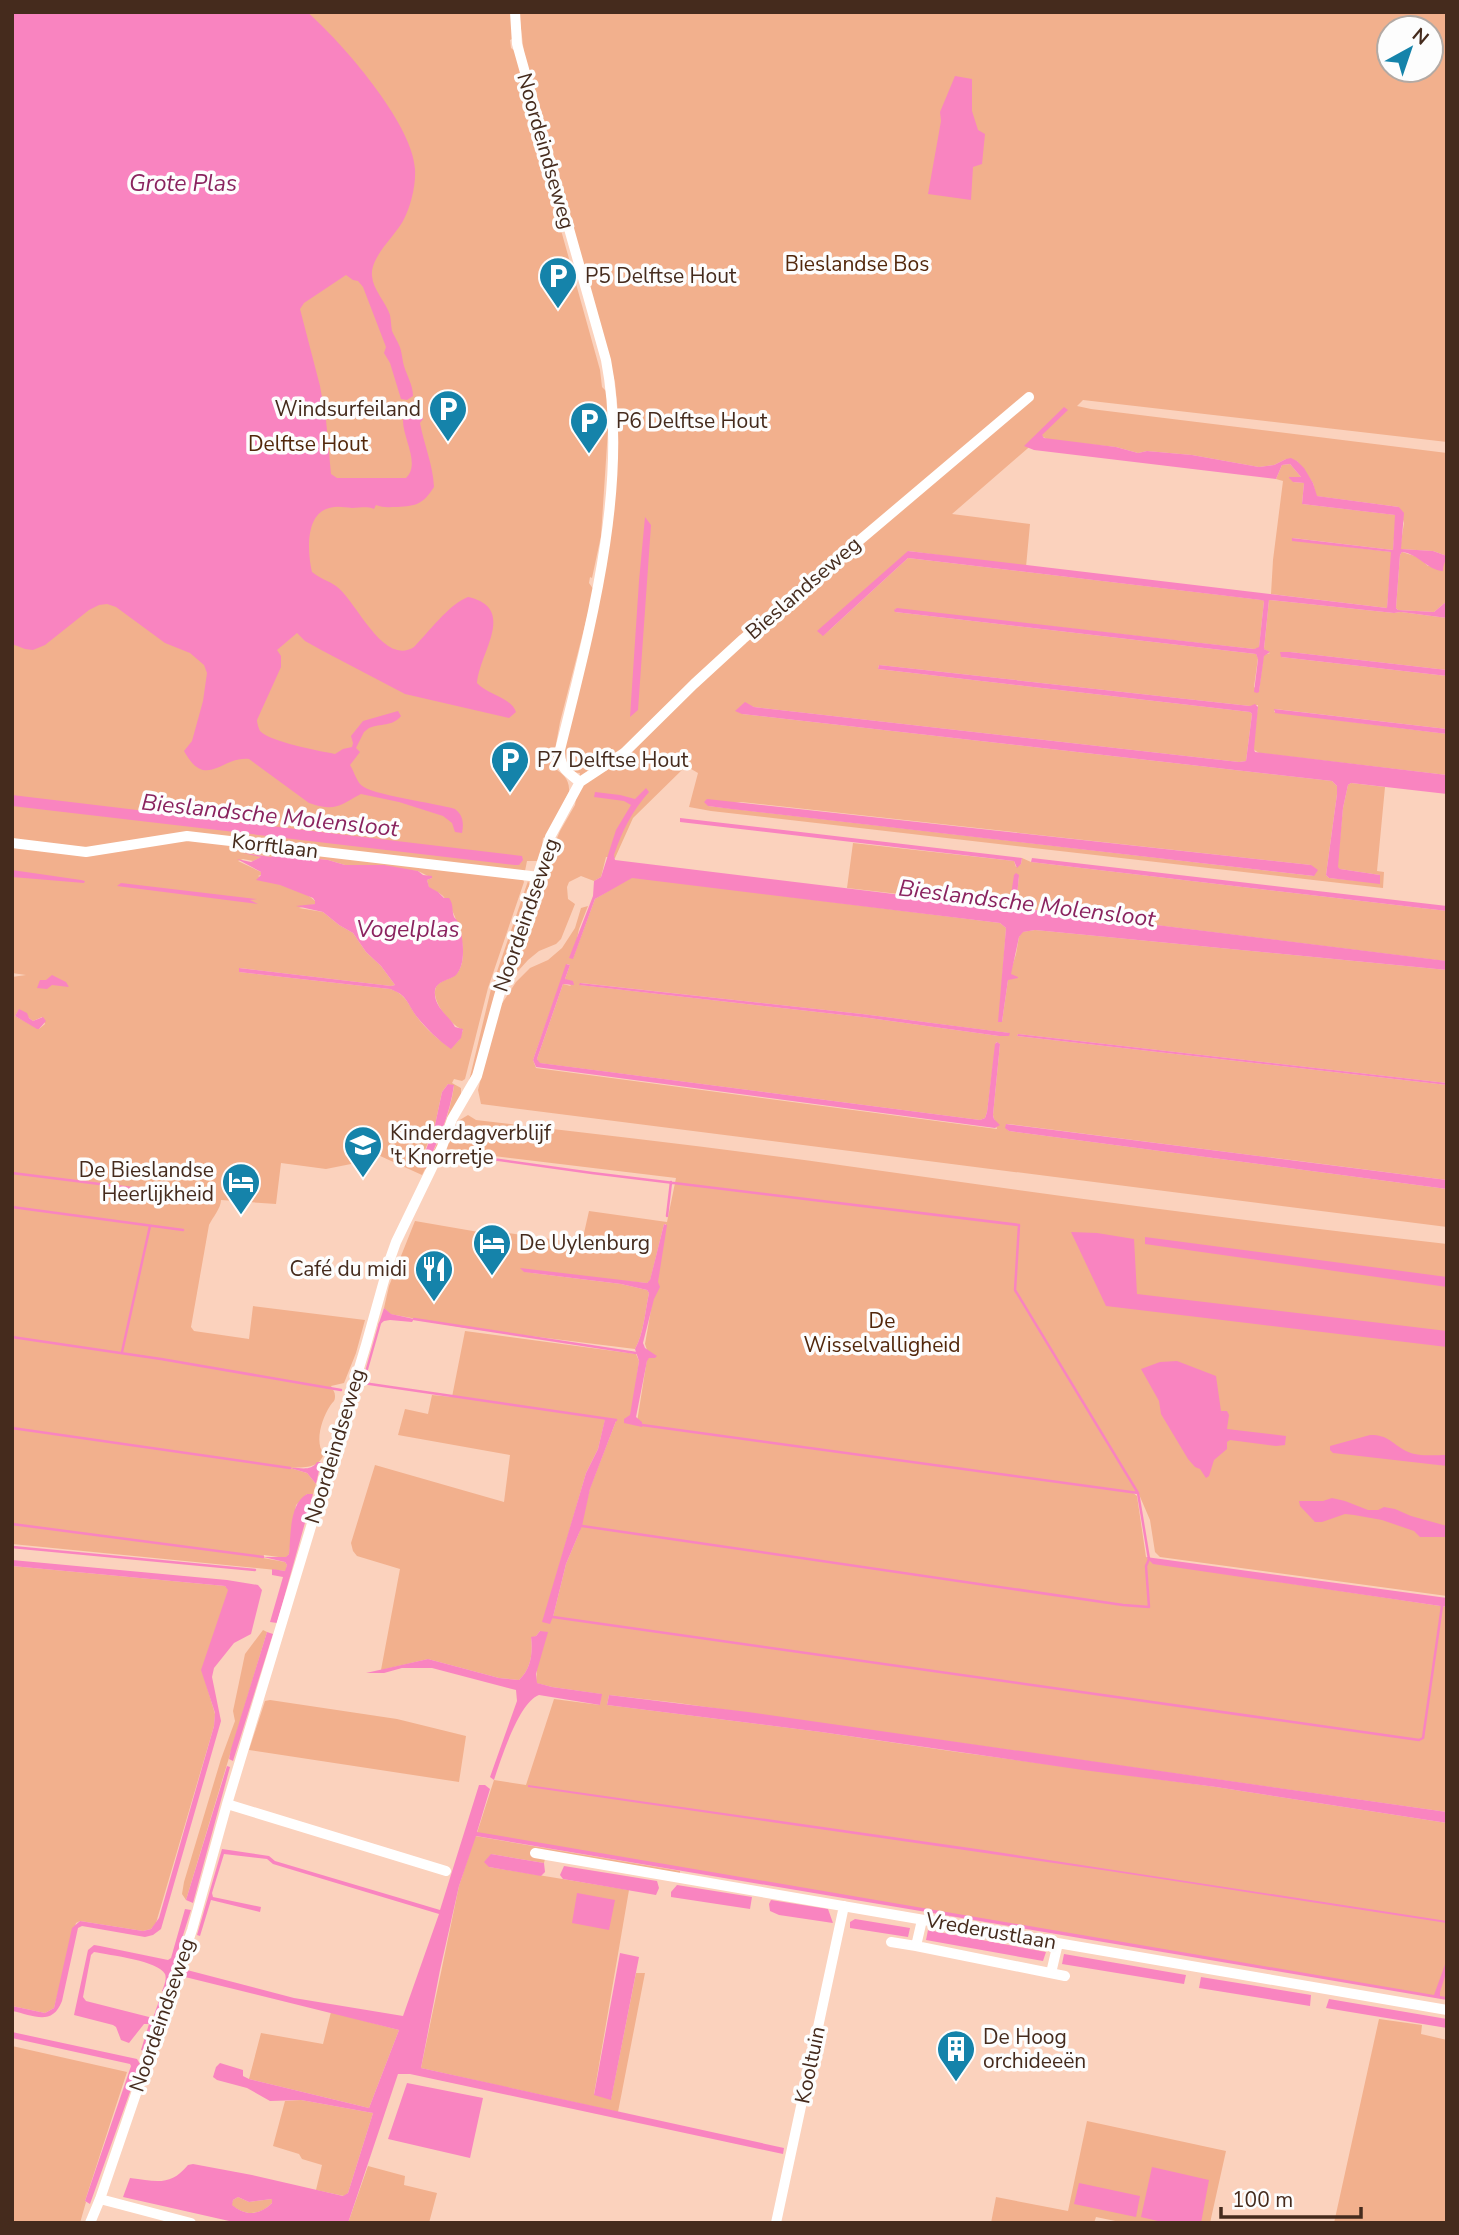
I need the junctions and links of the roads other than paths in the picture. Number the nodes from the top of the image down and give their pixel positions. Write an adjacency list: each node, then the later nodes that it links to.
1 (515, 12): 3 (street, Noordeindseweg)
2 (1029, 397): 3 (street, Bieslandseweg)
3 (580, 782): 5 (street, Noordeindseweg)
4 (12, 843): 5 (street, Korftlaan)
5 (538, 877): 6 (street, Noordeindseweg)
6 (227, 1804): 8 (street); 17 (street, Noordeindseweg)
7 (535, 1853): 9 (street, Vrederustlaan)
8 (446, 1871)
9 (844, 1906): 10 (street, Vrederustlaan); 20 (street, Kooltuin)
10 (922, 1920): 12 (street, Vrederustlaan); 13 (street)
11 (891, 1942): 13 (street)
12 (1058, 1943): 14 (street); 16 (street, Vrederustlaan)
13 (916, 1945): 14 (street)
14 (1051, 1973): 15 (street)
15 (1065, 1976)
16 (1447, 2010)
17 (100, 2199): 18 (street, Noordeindseweg); 19 (street)
18 (90, 2223)
19 (191, 2223)
20 (776, 2223)

